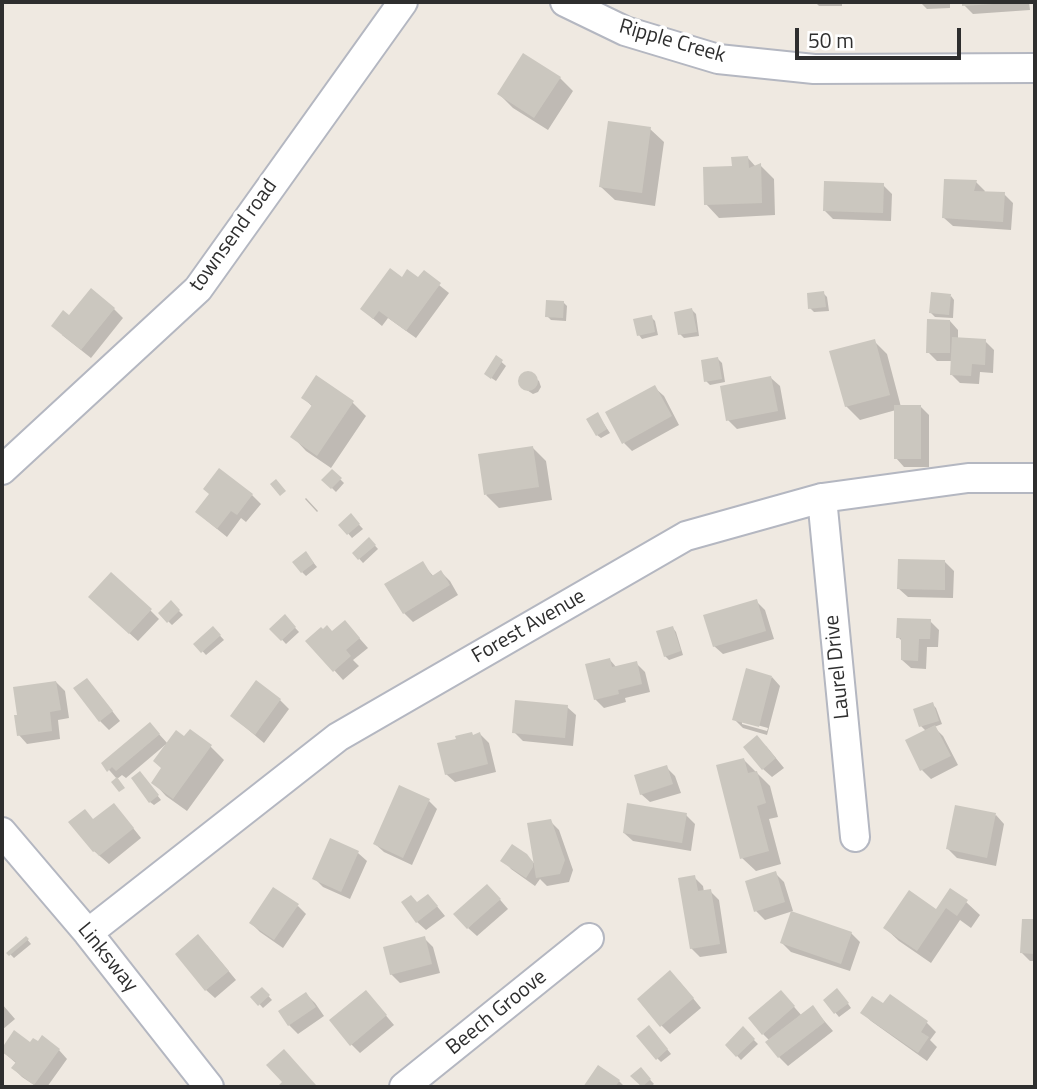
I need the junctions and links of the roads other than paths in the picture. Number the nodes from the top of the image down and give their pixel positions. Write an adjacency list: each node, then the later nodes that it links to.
1 (402, 2): 4 (street, townsend road)
2 (565, 2): 3 (street, Ripple Creek)
3 (1035, 68)
4 (2, 470)
5 (1035, 478): 6 (street, Forest Avenue)
6 (822, 498): 8 (street, Laurel Drive); 9 (street, Forest Avenue)
7 (2, 832): 9 (street, Linksway)
8 (855, 837)
9 (88, 933): 11 (street, Linksway)
10 (589, 939): 12 (street, Beech Groove)
11 (209, 1087)
12 (404, 1087)

